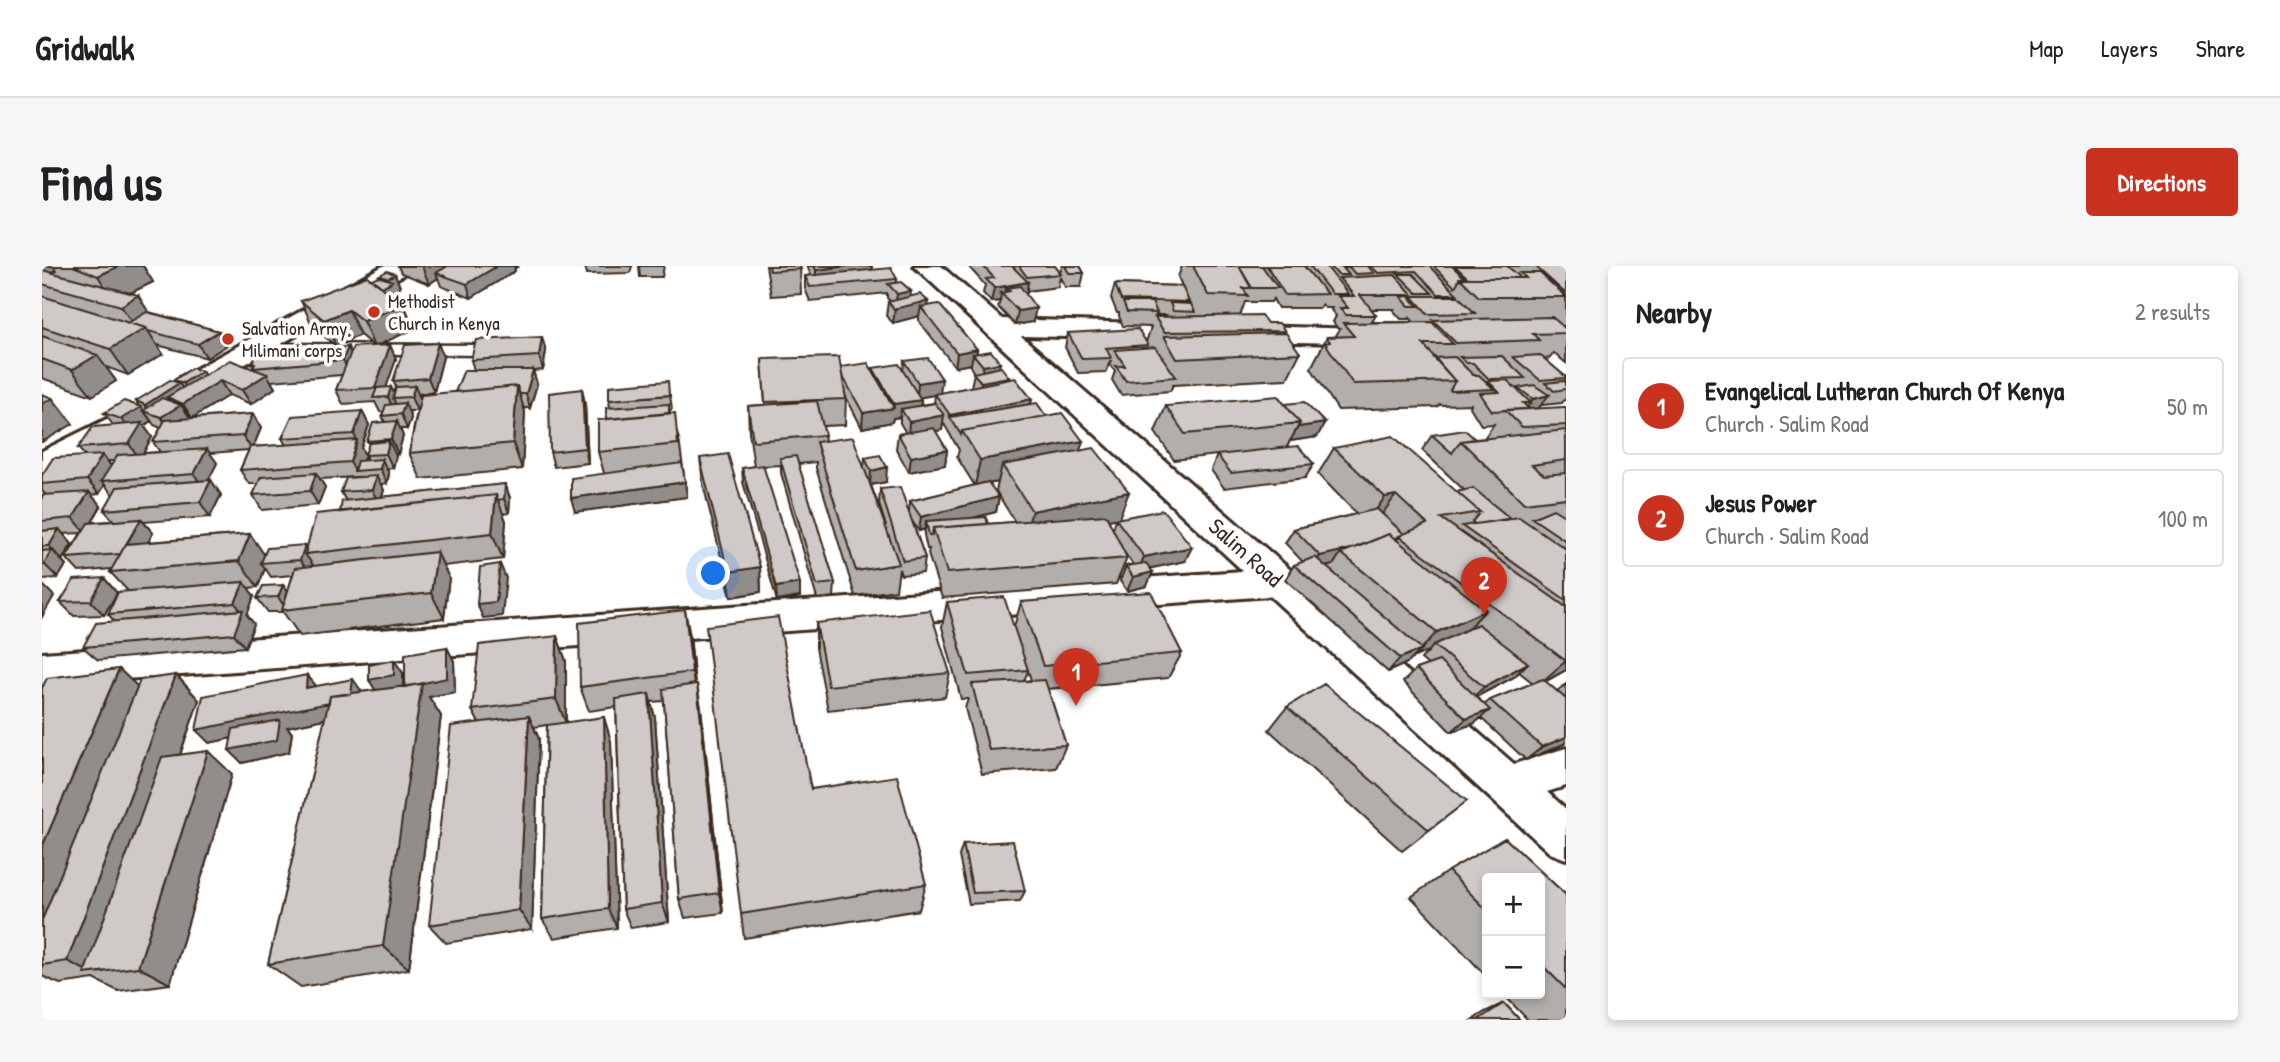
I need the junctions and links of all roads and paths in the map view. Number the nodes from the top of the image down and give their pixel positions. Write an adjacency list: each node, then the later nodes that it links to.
1 (401, 266): 5 (street)
2 (926, 266): 3 (street, Salim Road)
3 (995, 327): 4 (street); 8 (street, Salim Road)
4 (1412, 335)
5 (252, 349): 6 (lane); 7 (street)
6 (484, 381)
7 (42, 464)
8 (1278, 582): 9 (street); 11 (street, Salim Road)
9 (42, 669)
10 (1566, 767): 11 (street)
11 (1507, 786): 12 (street, Salim Road)
12 (1566, 838)

